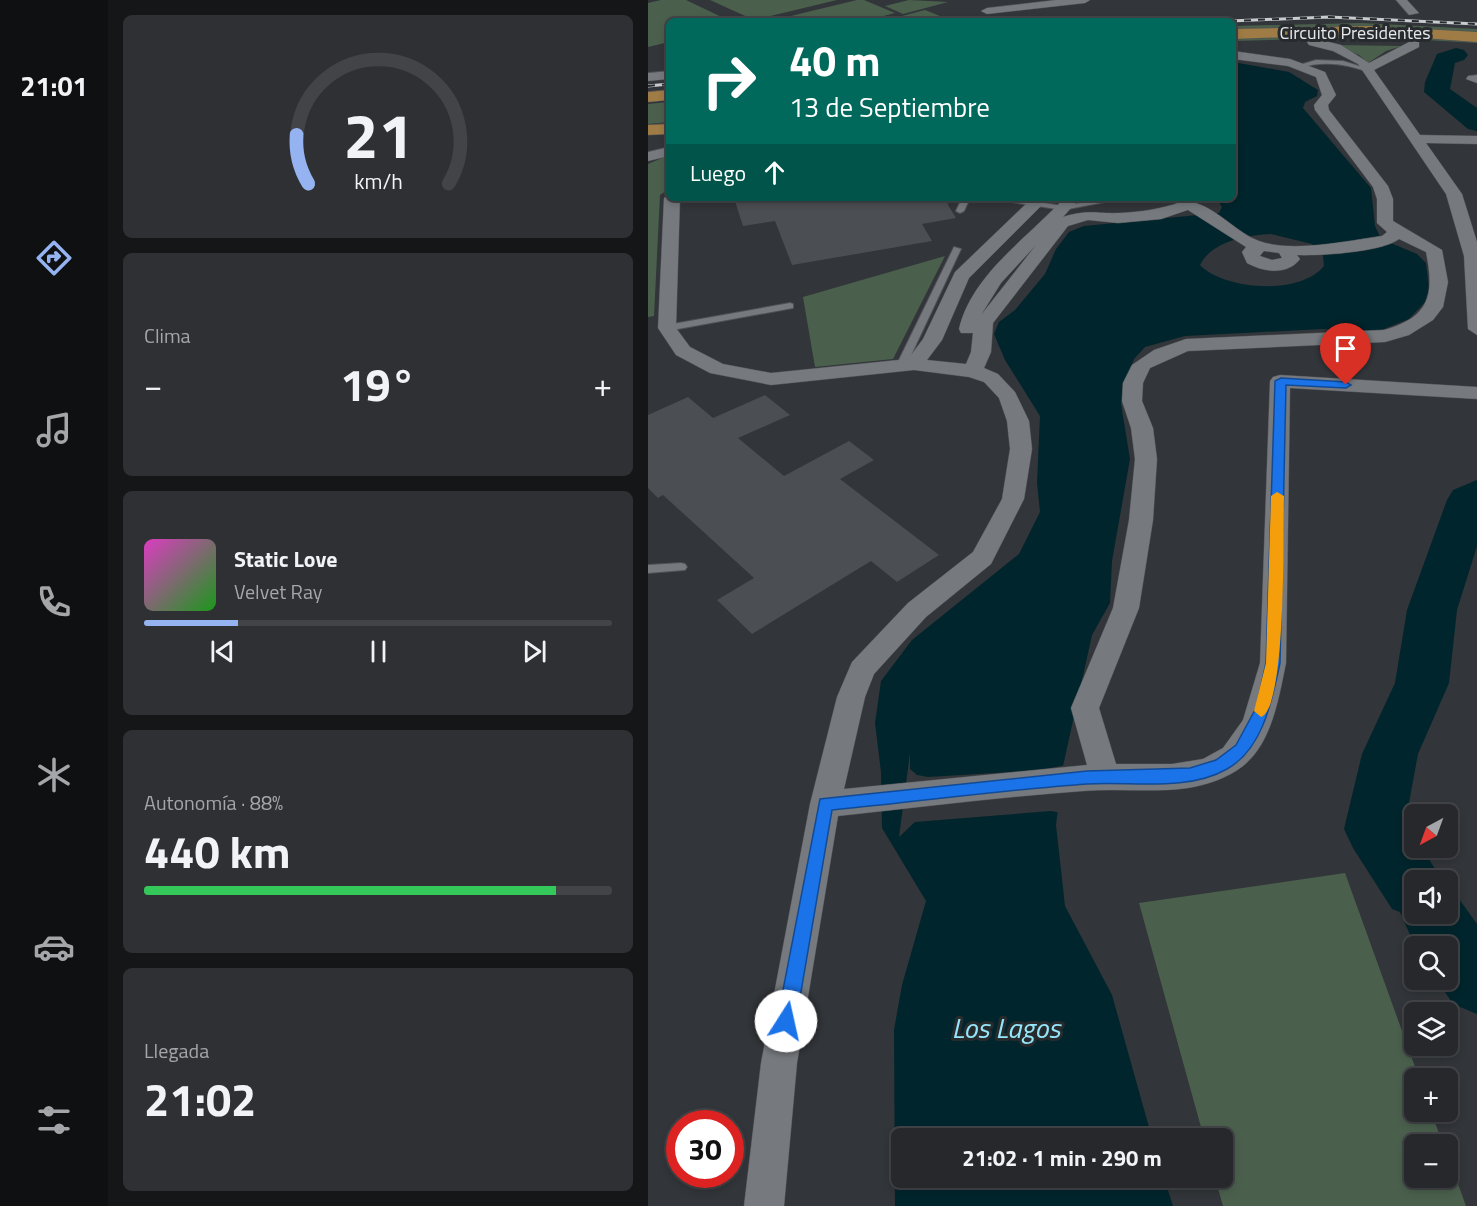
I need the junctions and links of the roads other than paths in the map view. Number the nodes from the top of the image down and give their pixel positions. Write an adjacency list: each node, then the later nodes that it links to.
1 (981, 0): 6 (street)
2 (1085, 0): 4 (street)
3 (1401, 0): 7 (street)
4 (1052, 1): 5 (street)
5 (1010, 4): 6 (street)
6 (987, 11): 8 (street)
7 (1413, 13)
8 (993, 18)
9 (1236, 34): 10 (main road, Circuito Presidentes)
10 (1477, 37)
11 (1313, 42): 12 (main road, Circuito Presidentes); 13 (main road, Circuito Presidentes); 17 (street)
12 (1236, 43)
13 (1415, 44): 14 (main road, Circuito Presidentes); 17 (street)
14 (1477, 46)
15 (1236, 56): 16 (street)
16 (1299, 66): 17 (lane); 35 (street)
17 (1368, 69): 24 (street)
18 (666, 75): 19 (street)
19 (648, 77)
20 (666, 95): 21 (main road)
21 (648, 97)
22 (666, 129): 23 (main road)
23 (648, 130)
24 (1417, 139): 25 (street); 39 (street)
25 (1477, 140)
26 (666, 152): 27 (street)
27 (648, 157)
28 (672, 201): 38 (street)
29 (965, 201): 34 (lane)
30 (1037, 201): 32 (lane); 40 (street)
31 (1090, 201): 32 (lane)
32 (1068, 203): 41 (street)
33 (1193, 204): 35 (street); 41 (street)
34 (960, 211)
35 (1392, 237): 45 (street)
36 (957, 249): 40 (lane)
37 (790, 306): 38 (lane)
38 (667, 328): 40 (street)
39 (1477, 329)
40 (908, 365): 41 (street)
41 (973, 370): 46 (street)
42 (1477, 393): 45 (street)
43 (681, 567): 44 (lane)
44 (648, 569)
45 (1096, 777): 46 (street)
46 (839, 802): 47 (street)
47 (764, 1206)

